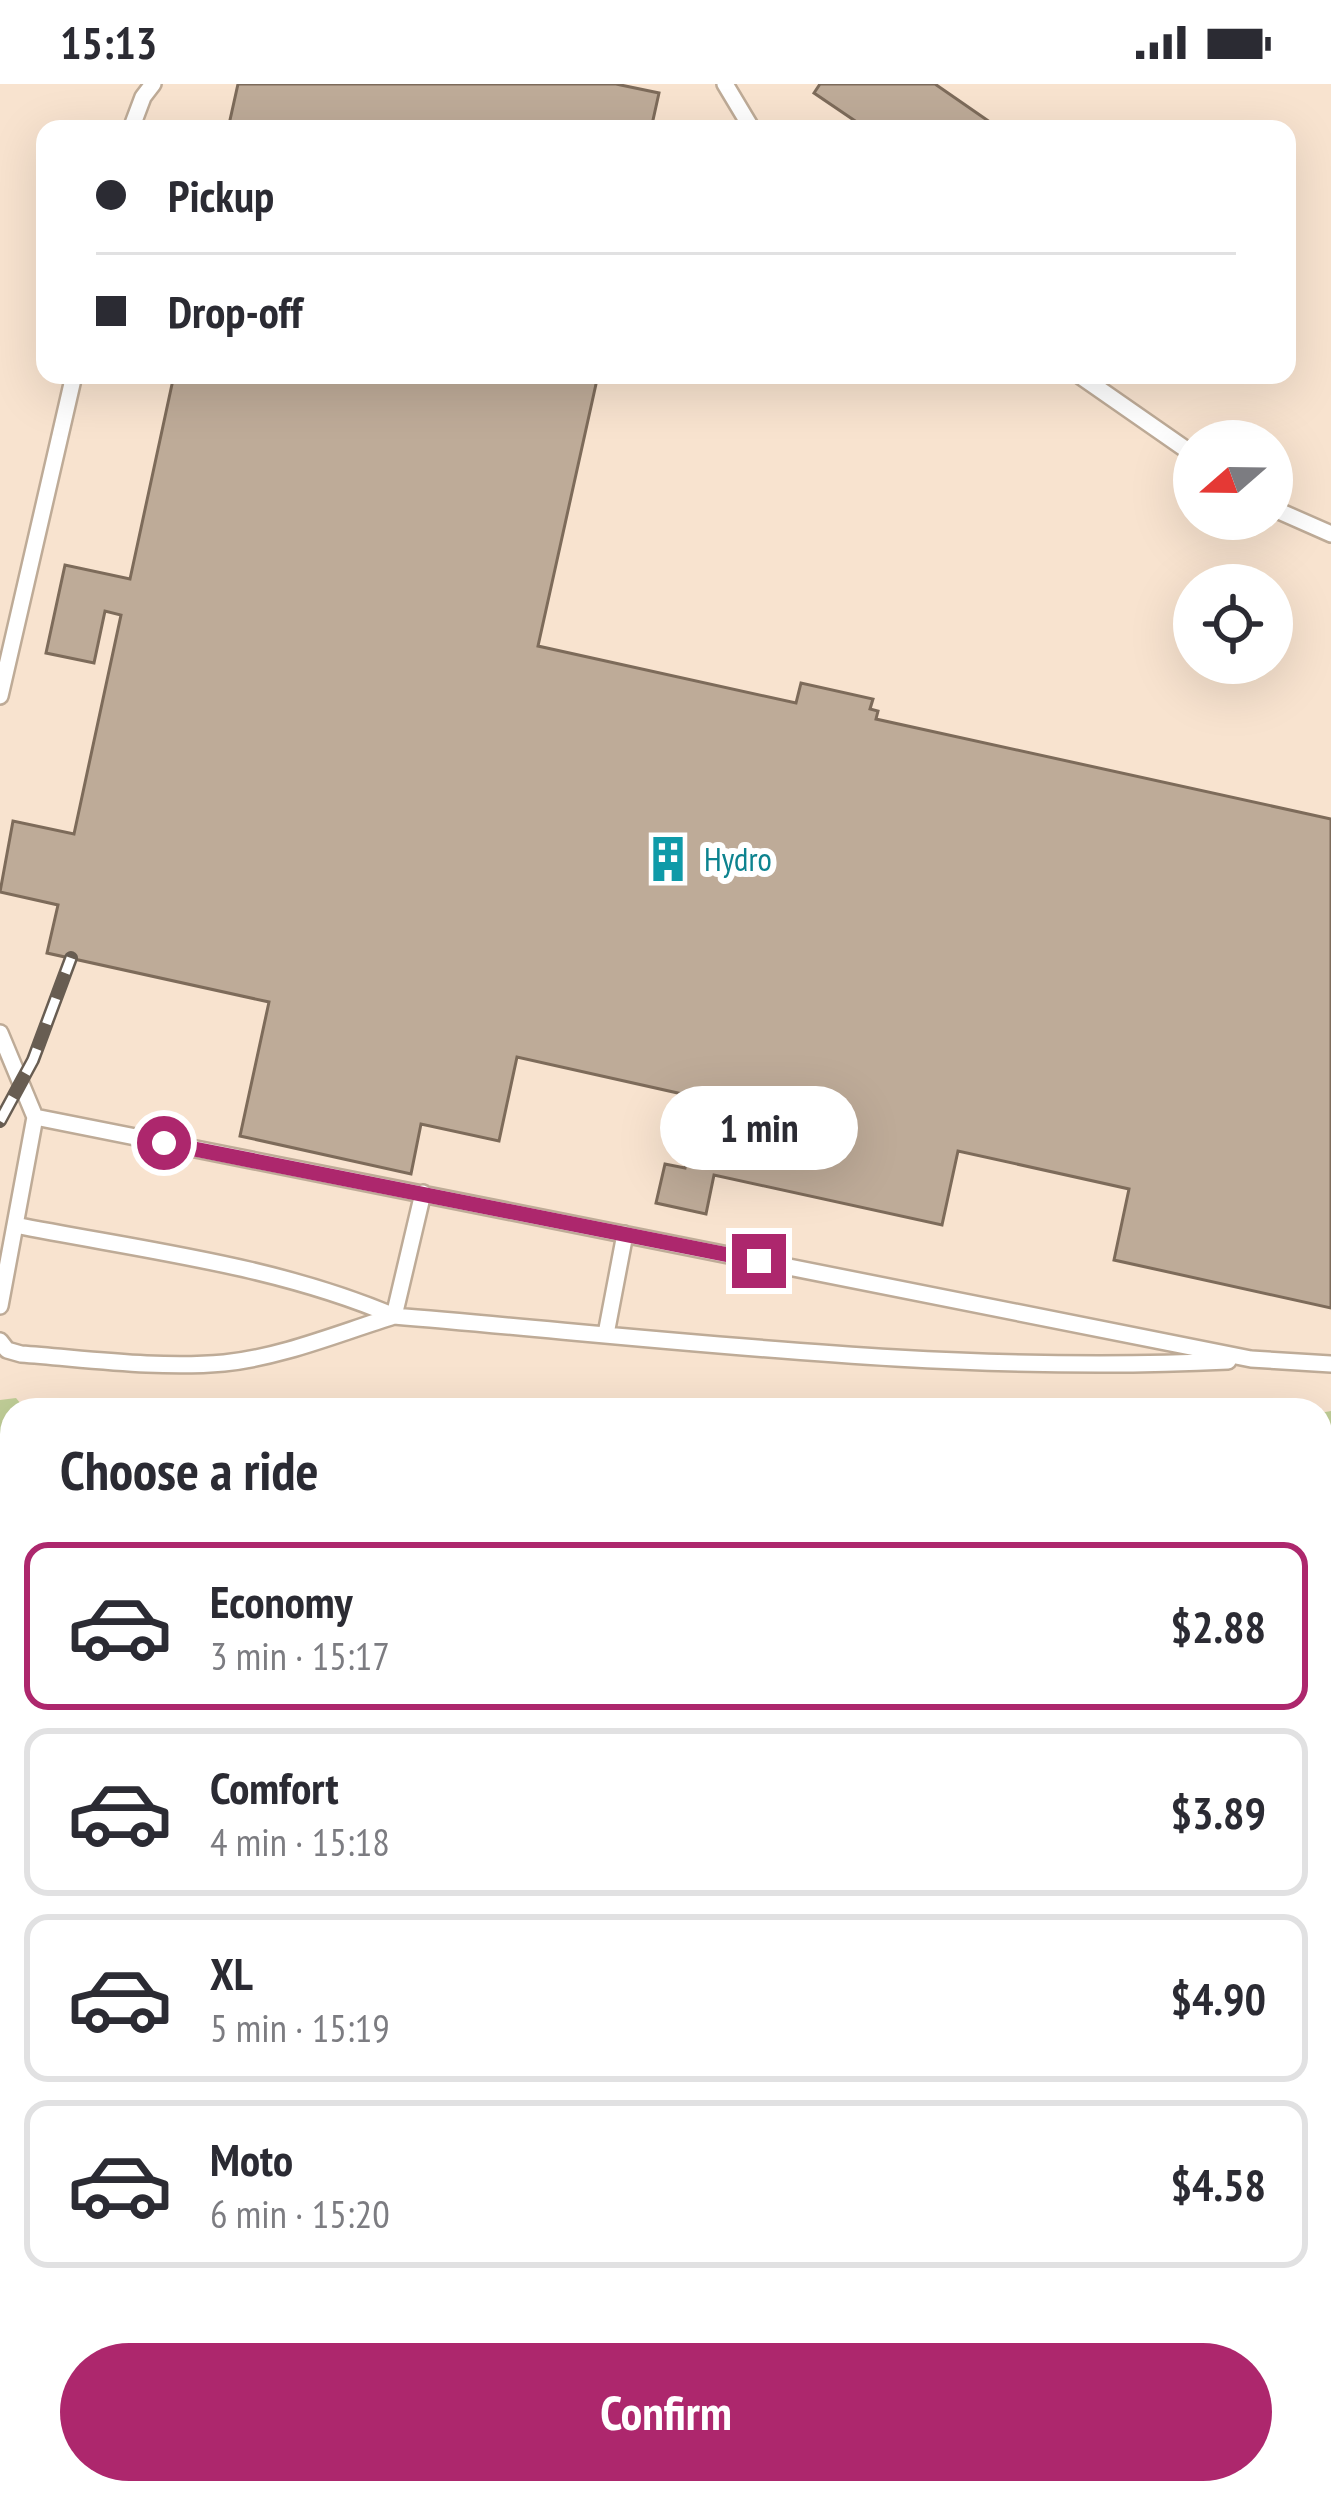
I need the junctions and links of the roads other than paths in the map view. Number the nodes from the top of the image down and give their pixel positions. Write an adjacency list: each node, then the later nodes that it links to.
1 (153, 84): 3 (lane)
2 (725, 84): 4 (lane)
3 (134, 120)
4 (747, 120)
5 (72, 384): 10 (lane)
6 (1092, 384): 7 (lane)
7 (1173, 440)
8 (1293, 517): 9 (lane)
9 (1331, 534)
10 (0, 697)
11 (0, 1033): 12 (lane)
12 (35, 1117): 13 (lane); 14 (lane)
13 (423, 1193): 15 (lane); 17 (lane)
14 (15, 1225): 16 (lane); 17 (lane)
15 (625, 1234): 18 (lane); 20 (lane)
16 (0, 1306)
17 (394, 1316): 18 (lane); 19 (lane)
18 (606, 1334): 20 (lane)
19 (0, 1342)
20 (1251, 1359): 21 (lane)
21 (1331, 1364)

